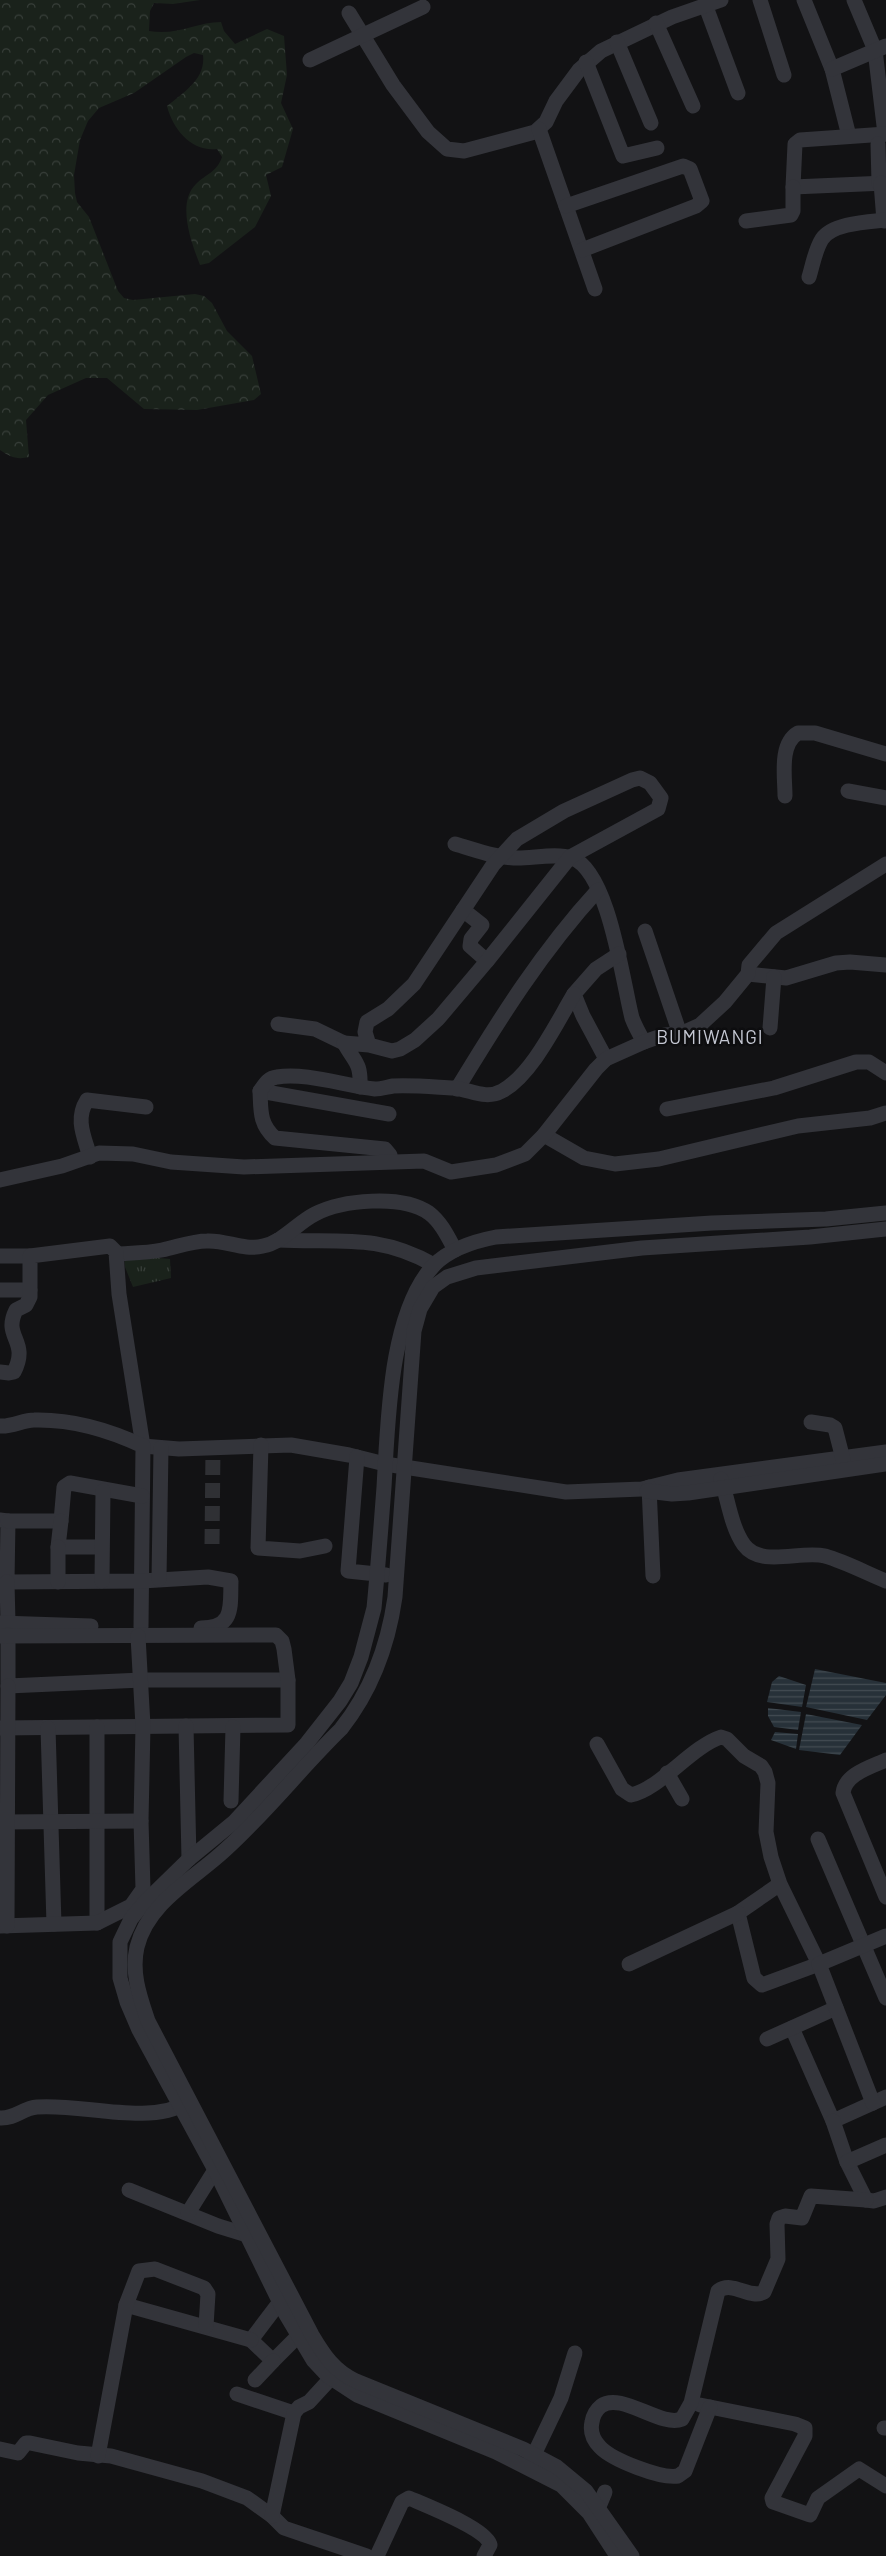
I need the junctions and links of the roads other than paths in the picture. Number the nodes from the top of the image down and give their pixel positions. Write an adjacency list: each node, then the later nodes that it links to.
1 (721, 0): 5 (street)
2 (760, 0): 15 (street)
3 (804, 0): 14 (street)
4 (854, 0): 11 (street)
5 (693, 4): 8 (street); 16 (street)
6 (423, 7): 9 (street)
7 (349, 13): 9 (street)
8 (656, 23): 10 (street); 17 (street)
9 (361, 35): 12 (street); 19 (street)
10 (617, 42): 13 (street); 18 (street)
11 (881, 48): 14 (street); 21 (street)
12 (310, 60)
13 (586, 62): 19 (street); 23 (street)
14 (832, 68): 20 (street)
15 (784, 75)
16 (738, 93)
17 (693, 106)
18 (651, 123)
19 (539, 129): 26 (street)
20 (849, 136): 21 (street); 22 (street)
21 (884, 139): 22 (street); 24 (street)
22 (794, 146): 25 (street)
23 (657, 148)
24 (882, 183): 25 (street); 28 (street)
25 (792, 187): 27 (street)
26 (566, 206): 29 (street); 29 (street)
27 (746, 221)
28 (885, 221): 30 (street)
29 (582, 250): 31 (street)
30 (809, 277)
31 (595, 289)
32 (886, 754): 34 (street)
33 (848, 791): 35 (street)
34 (784, 796)
35 (886, 798)
36 (455, 844): 37 (street)
37 (500, 856): 38 (street); 38 (street); 41 (street)
38 (570, 857): 40 (street); 44 (street)
39 (886, 864): 46 (street)
40 (598, 890): 43 (street); 58 (street)
41 (463, 910): 44 (street); 54 (street)
42 (645, 930): 51 (street)
43 (619, 954): 48 (street); 52 (street)
44 (487, 962): 54 (street)
45 (886, 965): 47 (street)
46 (748, 974): 47 (street); 51 (street)
47 (774, 976): 50 (street)
48 (574, 994): 55 (street); 58 (street)
49 (278, 1024): 53 (street)
50 (770, 1028)
51 (680, 1034): 52 (street)
52 (644, 1042): 55 (street)
53 (344, 1043): 54 (street); 57 (street)
54 (369, 1045)
55 (606, 1058): 64 (street)
56 (886, 1074): 61 (street)
57 (360, 1087): 58 (street); 59 (street)
58 (457, 1089)
59 (260, 1091): 63 (street); 66 (street)
60 (146, 1107): 65 (street)
61 (667, 1109)
62 (886, 1113): 64 (street)
63 (388, 1114)
64 (544, 1135): 66 (street)
65 (90, 1156): 66 (street); 67 (street)
66 (391, 1161)
67 (0, 1180)
68 (886, 1212): 69 (street)
69 (867, 1223): 70 (street); 71 (street)
70 (809, 1229): 73 (street); 73 (street)
71 (886, 1229)
72 (564, 1233): 75 (street); 76 (street); 80 (street)
73 (712, 1233): 75 (street); 75 (street)
74 (278, 1240): 76 (street); 77 (street); 81 (street)
75 (593, 1242): 80 (street)
76 (455, 1250): 81 (street)
77 (117, 1254): 79 (street); 88 (street)
78 (0, 1256): 79 (street)
79 (30, 1256): 83 (street)
80 (563, 1256): 94 (street)
81 (434, 1265): 94 (street)
82 (0, 1290): 83 (street)
83 (30, 1290): 84 (street)
84 (0, 1372)
85 (812, 1422): 92 (street)
86 (0, 1426): 88 (street)
87 (261, 1445): 89 (street); 91 (street); 103 (street)
88 (143, 1446): 89 (street); 99 (street)
89 (161, 1448): 95 (street)
90 (886, 1452): 92 (street)
91 (357, 1456): 94 (street); 106 (street)
92 (842, 1459): 96 (street)
93 (886, 1464): 96 (street)
94 (395, 1465): 98 (street); 106 (street)
95 (159, 1472): 99 (street); 108 (street)
96 (796, 1472): 97 (street)
97 (722, 1482): 98 (street); 111 (street)
98 (647, 1489): 107 (street)
99 (142, 1490): 100 (street); 110 (street)
100 (102, 1491): 102 (street); 105 (street)
101 (4, 1520): 102 (street); 112 (street)
102 (60, 1521): 104 (street)
103 (258, 1538)
104 (58, 1547): 105 (street); 113 (street)
105 (101, 1547): 109 (street)
106 (387, 1575): 126 (street); 155 (street)
107 (653, 1576)
108 (158, 1580): 110 (street); 115 (street)
109 (102, 1581): 110 (street); 113 (street)
110 (142, 1581): 115 (street)
111 (886, 1581)
112 (7, 1582): 113 (street); 114 (street)
113 (58, 1582)
114 (4, 1629): 115 (street); 118 (street)
115 (140, 1631): 116 (street); 117 (street)
116 (142, 1680): 117 (street); 118 (street); 119 (street)
117 (288, 1680): 122 (street)
118 (8, 1686): 124 (street)
119 (144, 1726): 120 (street); 123 (street); 135 (street)
120 (186, 1726): 121 (street); 137 (street)
121 (233, 1726): 122 (street); 131 (street)
122 (288, 1726): 126 (street)
123 (97, 1727): 125 (street); 134 (street)
124 (4, 1728): 125 (street); 132 (street)
125 (48, 1728): 133 (street)
126 (307, 1743): 137 (street)
127 (598, 1744): 129 (street)
128 (885, 1762): 139 (street)
129 (666, 1773): 130 (street); 138 (street)
130 (682, 1799)
131 (231, 1801)
132 (4, 1822): 133 (street); 143 (street)
133 (52, 1822): 134 (street); 142 (street)
134 (96, 1822): 135 (street); 141 (street)
135 (141, 1822): 141 (street)
136 (818, 1839): 145 (street)
137 (189, 1859): 155 (street)
138 (780, 1884): 140 (street); 147 (street)
139 (886, 1897)
140 (738, 1913): 146 (street); 147 (street)
141 (97, 1923): 142 (street)
142 (54, 1924): 143 (street)
143 (3, 1926)
144 (886, 1936): 145 (street)
145 (863, 1945): 147 (street); 148 (street)
146 (629, 1964)
147 (818, 1964): 150 (street)
148 (886, 1998)
149 (886, 2006): 151 (street)
150 (836, 2008): 152 (street); 154 (street)
151 (886, 2013)
152 (792, 2028): 153 (street); 157 (street)
153 (767, 2039)
154 (879, 2100): 157 (street)
155 (185, 2104): 156 (street); 160 (street); 179 (street)
156 (0, 2118)
157 (833, 2121): 159 (street)
158 (886, 2145): 159 (street)
159 (847, 2162): 163 (street)
160 (215, 2170): 164 (street); 165 (street)
161 (129, 2190): 164 (street)
162 (886, 2197): 163 (street)
163 (866, 2200): 176 (street)
164 (188, 2213): 165 (street)
165 (244, 2234): 166 (street)
166 (280, 2303): 169 (street); 170 (street)
167 (126, 2305): 168 (street); 168 (street); 181 (street)
168 (206, 2326): 170 (street)
169 (297, 2337): 172 (street); 173 (street)
170 (251, 2340): 172 (street)
171 (575, 2353): 182 (street)
172 (273, 2362): 174 (street)
173 (332, 2377): 178 (street); 179 (street)
174 (255, 2380)
175 (236, 2394): 178 (street)
176 (691, 2403): 177 (street); 177 (street)
177 (710, 2407): 183 (street)
178 (294, 2413): 186 (street)
179 (450, 2426): 182 (street)
180 (0, 2449): 181 (street)
181 (98, 2456): 186 (street)
182 (531, 2461): 185 (street)
183 (886, 2486)
184 (605, 2492): 185 (street)
185 (593, 2510): 190 (street); 191 (street)
186 (272, 2516): 187 (street)
187 (367, 2556)
188 (377, 2556): 189 (street)
189 (484, 2556)
190 (617, 2556)
191 (632, 2556)

